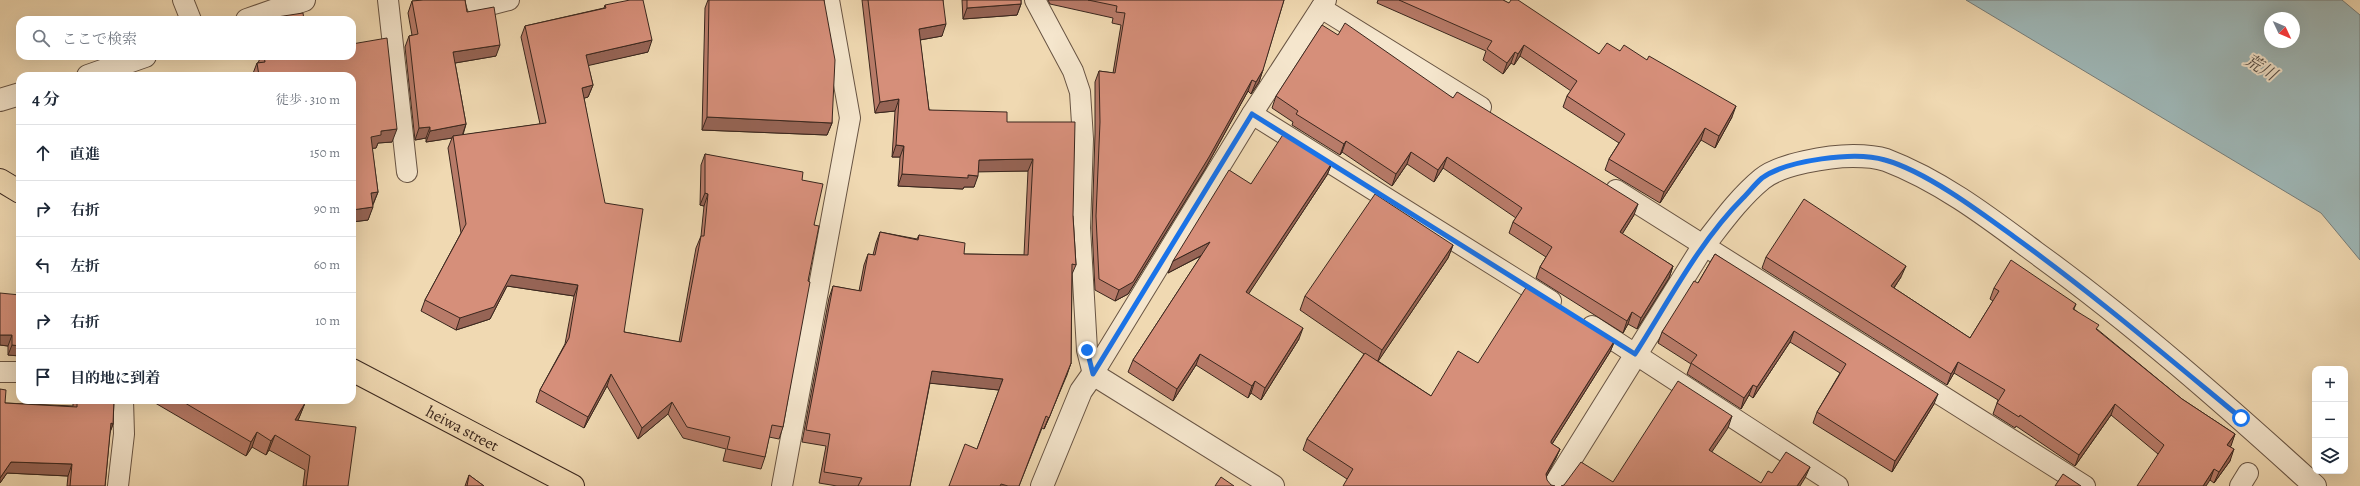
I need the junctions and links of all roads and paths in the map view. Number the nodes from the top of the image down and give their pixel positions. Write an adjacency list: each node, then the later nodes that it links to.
1 (183, 0): 9 (lane)
2 (304, 0): 10 (street)
3 (388, 0): 17 (lane)
4 (475, 0): 5 (lane)
5 (509, 0)
6 (829, 0): 30 (lane)
7 (1035, 0): 26 (lane)
8 (1324, 4): 15 (lane); 16 (lane)
9 (189, 16)
10 (258, 16)
11 (134, 60): 12 (street)
12 (102, 72)
13 (16, 95): 14 (street)
14 (0, 100)
15 (1252, 114): 22 (lane); 26 (lane)
16 (1496, 116)
17 (407, 172)
18 (1597, 178): 21 (lane)
19 (0, 180): 20 (highway)
20 (16, 190)
21 (1704, 245): 22 (street); 35 (lane); 36 (street)
22 (1635, 354): 33 (street); 34 (lane)
23 (0, 372): 24 (lane)
24 (16, 372)
25 (356, 372): 29 (highway, heiwa street)
26 (1093, 374): 31 (street); 32 (street)
27 (122, 404): 28 (lane)
28 (118, 486)
29 (573, 486)
30 (782, 486)
31 (1042, 486)
32 (1273, 486)
33 (1554, 486)
34 (1838, 486)
35 (2086, 486)
36 (2315, 486)

